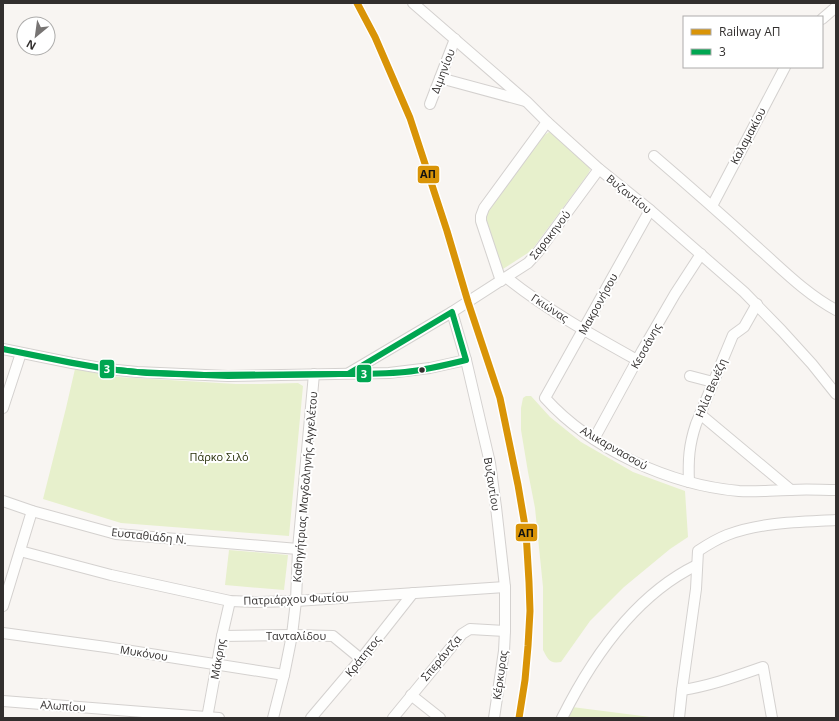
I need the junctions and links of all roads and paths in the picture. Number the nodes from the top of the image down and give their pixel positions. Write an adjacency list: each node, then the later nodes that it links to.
1 (413, 3): 4 (street, Βυζαντίου)
2 (836, 6): 3 (street)
3 (823, 18)
4 (455, 39): 6 (street, Διμηνίου); 7 (street, Βυζαντίου)
5 (784, 68): 12 (street, Καλαμακίου)
6 (440, 78): 7 (street); 8 (street, Διμηνίου)
7 (527, 102): 9 (street, Βυζαντίου)
8 (430, 104)
9 (547, 122): 11 (street, Βυζαντίου); 15 (street)
10 (654, 156): 12 (street)
11 (599, 169): 13 (street, Βυζαντίου); 15 (street, Σαρακηνού)
12 (712, 206): 17 (street)
13 (650, 210): 14 (street, Βυζαντίου); 19 (street, Μακρονήσου)
14 (701, 254): 16 (street, Βυζαντίου); 23 (street, Κεσσάνης)
15 (504, 279): 18 (street, Σαρακηνού); 19 (street, Γκιώνας)
16 (757, 304): 27 (street, Ηλία Βενέζη); 28 (street, Βυζαντίου)
17 (836, 310)
18 (452, 312): 22 (street, Βυζαντίου); 25 (street, Σαρακηνού)
19 (584, 330): 23 (street, Γκιώνας); 29 (street, Μακρονήσου)
20 (3, 349): 21 (street)
21 (21, 353): 24 (street); 30 (street)
22 (466, 360): 25 (street); 42 (street, Βυζαντίου)
23 (637, 360): 32 (street, Κεσσάνης)
24 (314, 374): 25 (street); 39 (street, Καθηγήτριας Μαγδαληνής Αγγελέτου)
25 (348, 374)
26 (690, 376): 27 (street)
27 (713, 382): 31 (street, Ηλία Βενέζη)
28 (836, 394)
29 (545, 398): 32 (street, Αλικαρνασσού)
30 (3, 408)
31 (700, 414): 33 (street, Ηλία Βενέζη); 34 (street)
32 (594, 439): 33 (street, Αλικαρνασσού)
33 (689, 482): 34 (street, Αλικαρνασσού)
34 (790, 490): 35 (street, Αλικαρνασσού)
35 (836, 490)
36 (3, 502): 37 (street, Ευσταθιάδη Ν.)
37 (32, 511): 39 (street, Ευσταθιάδη Ν.); 40 (street)
38 (836, 520): 41 (street)
39 (298, 549): 45 (street, Καθηγήτριας Μαγδαληνής Αγγελέτου)
40 (20, 551): 44 (street, Πατριάρχου Φωτίου); 46 (street)
41 (697, 565): 54 (street); 64 (street)
42 (505, 587): 43 (street, Πατριάρχου Φωτίου); 47 (street, Βυζαντίου)
43 (413, 593): 45 (street, Πατριάρχου Φωτίου); 51 (street, Κράτητος)
44 (230, 601): 45 (street, Πατριάρχου Φωτίου); 50 (street, Μάκρης)
45 (296, 601): 49 (street, Καθηγήτριας Μαγδαληνής Αγγελέτου)
46 (3, 606)
47 (505, 631): 55 (street, Σπεράντζα); 63 (street, Κέρκυρας)
48 (3, 633): 52 (street, Μυκόνου)
49 (292, 635): 50 (street, Τανταλίδου); 51 (street, Τανταλίδου); 53 (street, Καθηγήτριας Μαγδαληνής Αγγελέτου)
50 (222, 636): 52 (street, Μάκρης)
51 (361, 660): 60 (street, Κράτητος)
52 (217, 664): 53 (street, Μυκόνου); 57 (street, Μάκρης)
53 (284, 675): 59 (street, Καθηγήτριας Μαγδαληνής Αγγελέτου)
54 (682, 690): 65 (street); 66 (street)
55 (411, 695): 61 (street, Σπεράντζα); 62 (street)
56 (3, 701): 57 (street, Αλωπίου)
57 (207, 717): 58 (street, Αλωπίου)
58 (219, 718)
59 (273, 718)
60 (311, 718)
61 (393, 718)
62 (440, 718)
63 (494, 718)
64 (562, 718)
65 (680, 718)
66 (772, 718)

